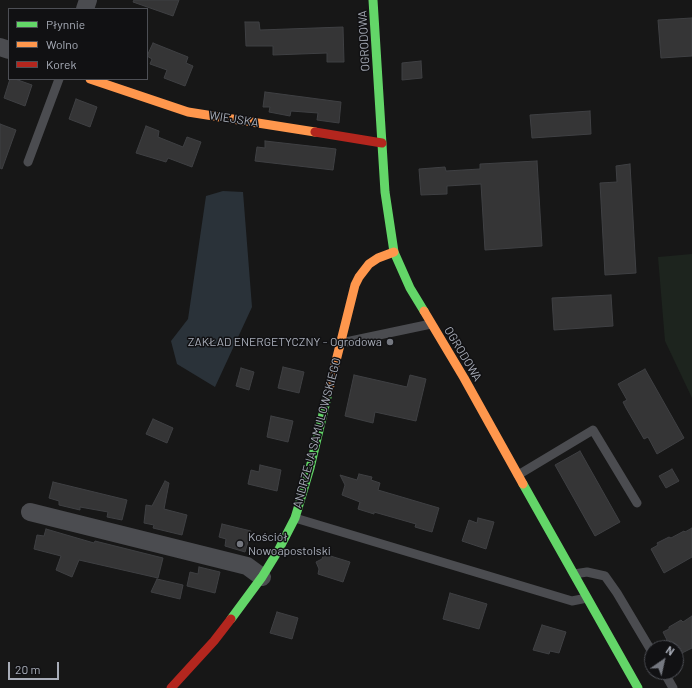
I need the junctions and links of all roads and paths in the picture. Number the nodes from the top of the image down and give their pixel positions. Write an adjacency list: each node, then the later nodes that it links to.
1 (373, 0): 4 (street, OGRODOWA)
2 (59, 80): 5 (lane)
3 (93, 80): 4 (street, WIEJSKA)
4 (382, 142): 6 (street, OGRODOWA)
5 (28, 162)
6 (394, 252): 7 (street, OGRODOWA); 8 (street, ANDRZEJA SAMULOWSKIEGO)
7 (431, 324): 8 (lane); 9 (street, OGRODOWA)
8 (341, 343): 12 (street, ANDRZEJA SAMULOWSKIEGO)
9 (518, 475): 10 (lane); 13 (street, OGRODOWA)
10 (637, 503)
11 (30, 512): 14 (street)
12 (295, 518): 14 (street, ANDRZEJA SAMULOWSKIEGO); 15 (lane)
13 (573, 574): 15 (street, OGRODOWA); 16 (lane)
14 (262, 577): 17 (street, ANDRZEJA SAMULOWSKIEGO)
15 (587, 598): 18 (street, OGRODOWA)
16 (645, 640)
17 (171, 688)
18 (638, 688)

